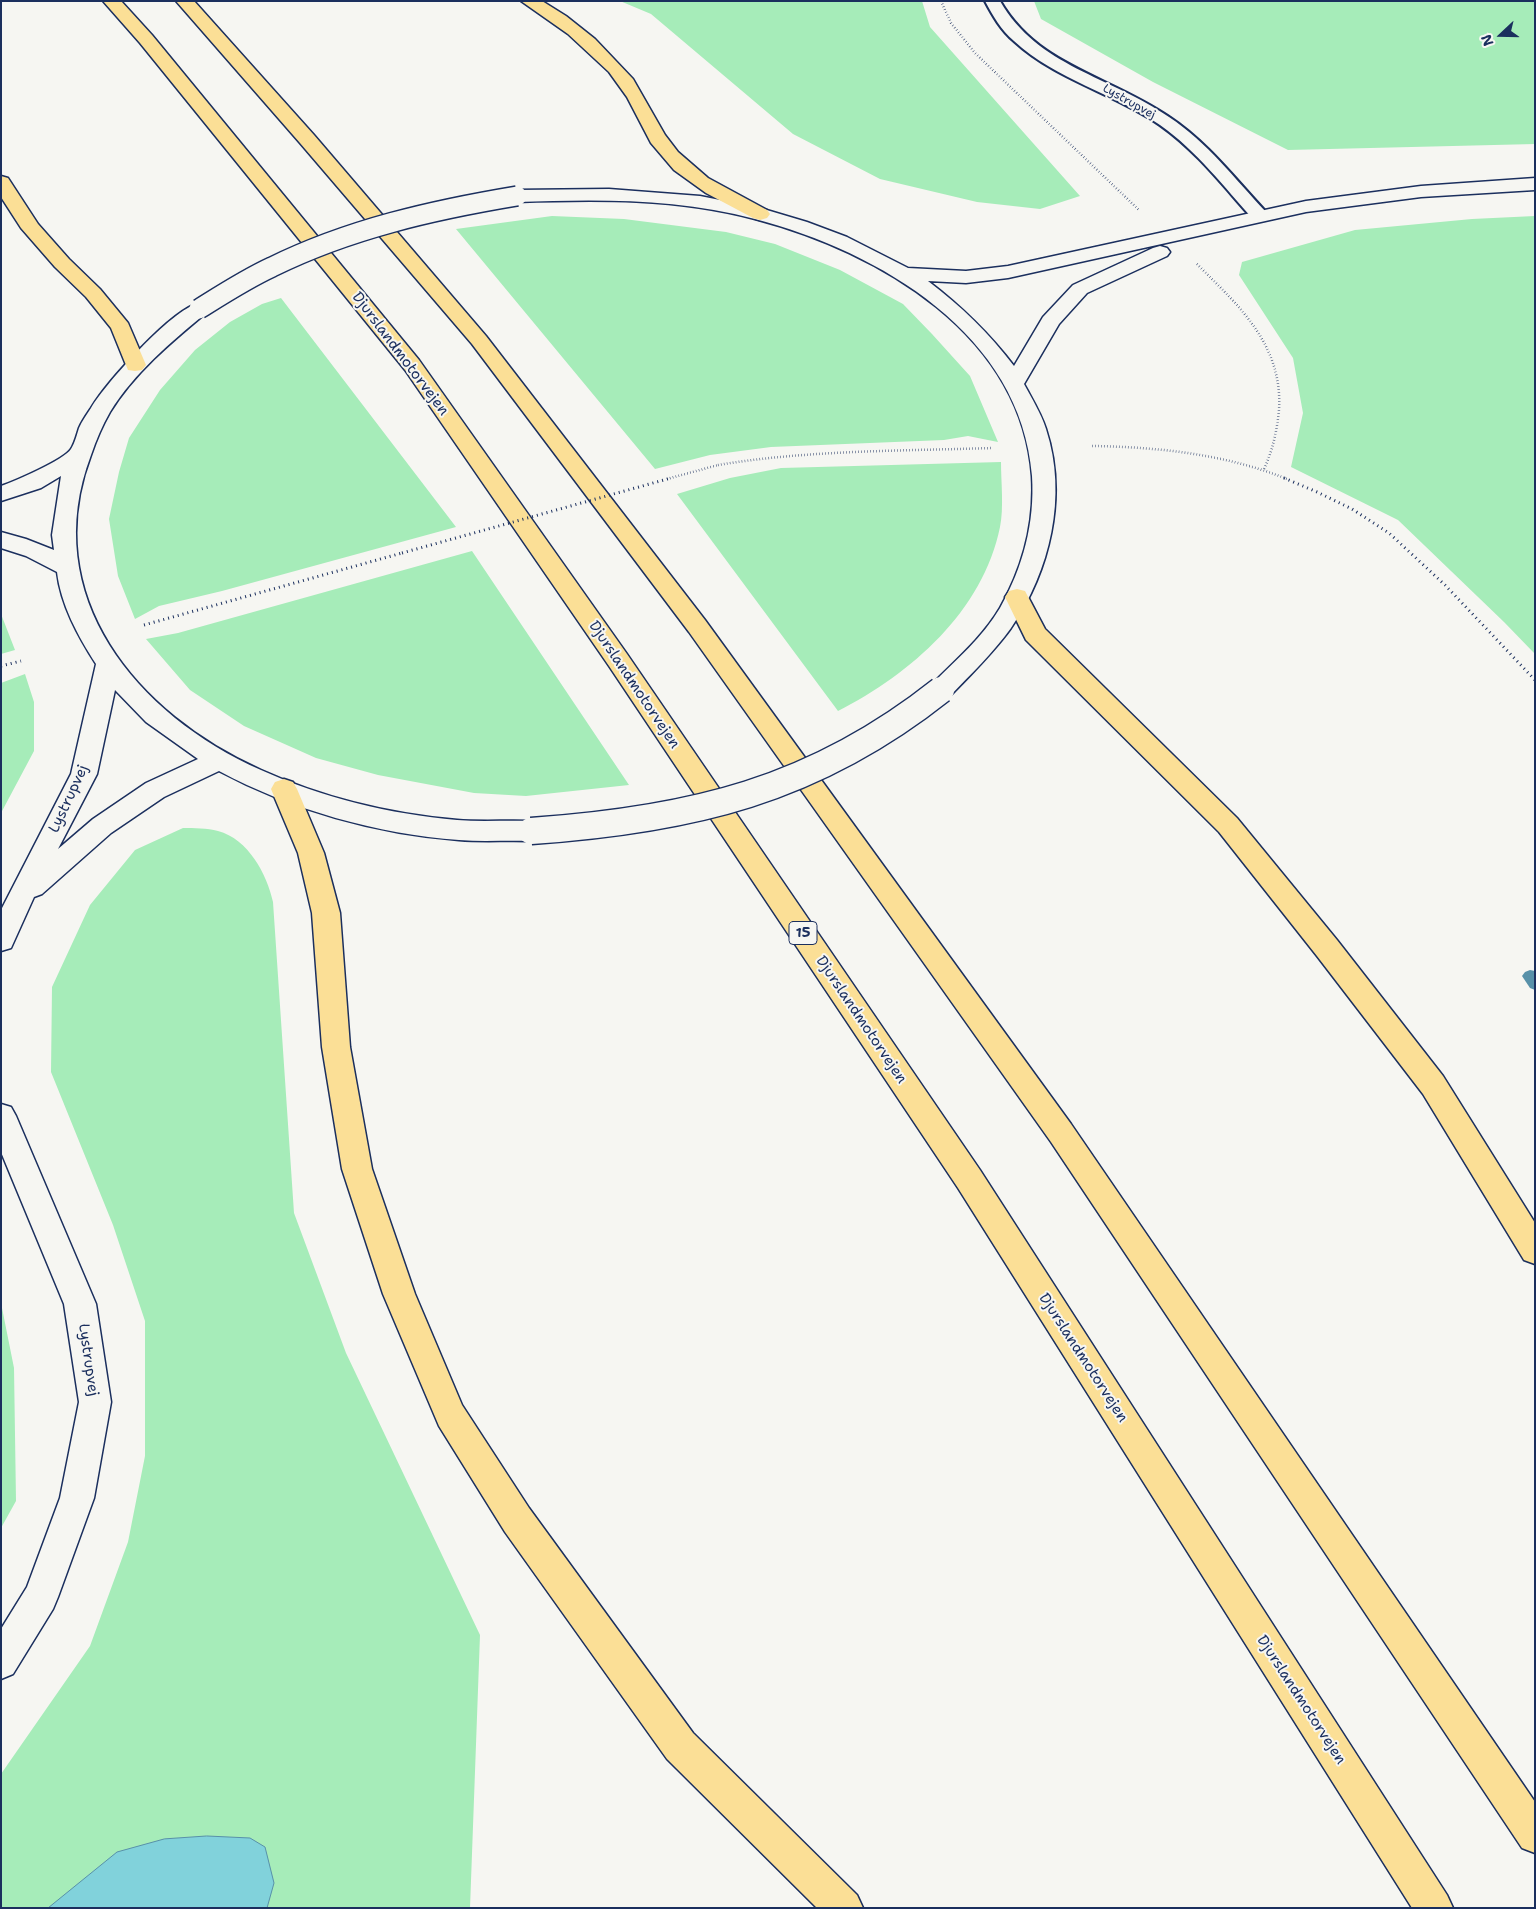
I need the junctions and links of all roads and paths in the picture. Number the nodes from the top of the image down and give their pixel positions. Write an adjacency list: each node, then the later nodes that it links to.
1 (111, 1): 38 (highway, Djurslandmotorvejen / 15)
2 (184, 1): 36 (highway)
3 (529, 1): 8 (highway)
4 (941, 1): 9 (path)
5 (992, 1): 10 (lane, Lystrupvej)
6 (1, 182): 14 (highway)
7 (1535, 184): 10 (street)
8 (760, 214): 13 (street); 14 (street, bridge)
9 (1143, 214)
10 (1260, 216): 11 (street)
11 (1232, 224): 13 (street); 15 (street)
12 (1193, 261): 19 (path)
13 (906, 274): 15 (street)
14 (135, 365): 18 (street)
15 (1015, 382): 23 (street)
16 (1092, 446): 19 (path)
17 (992, 448): 24 (path, bridge)
18 (77, 456): 20 (street); 22 (street)
19 (1264, 469): 28 (path)
20 (1, 494)
21 (1, 540): 22 (street)
22 (64, 566): 26 (street)
23 (1017, 597): 30 (street, bridge); 34 (highway)
24 (144, 625)
25 (21, 661): 27 (path)
26 (108, 664): 29 (street); 31 (street, Lystrupvej)
27 (1, 666)
28 (1535, 680)
29 (220, 760): 30 (street); 31 (street, Lystrupvej)
30 (284, 789): 37 (highway)
31 (20, 898): 32 (street, Lystrupvej)
32 (1, 940)
33 (1, 1116): 35 (street, Lystrupvej)
34 (1535, 1250)
35 (1, 1662)
36 (1535, 1835)
37 (844, 1908)
38 (1434, 1908)

